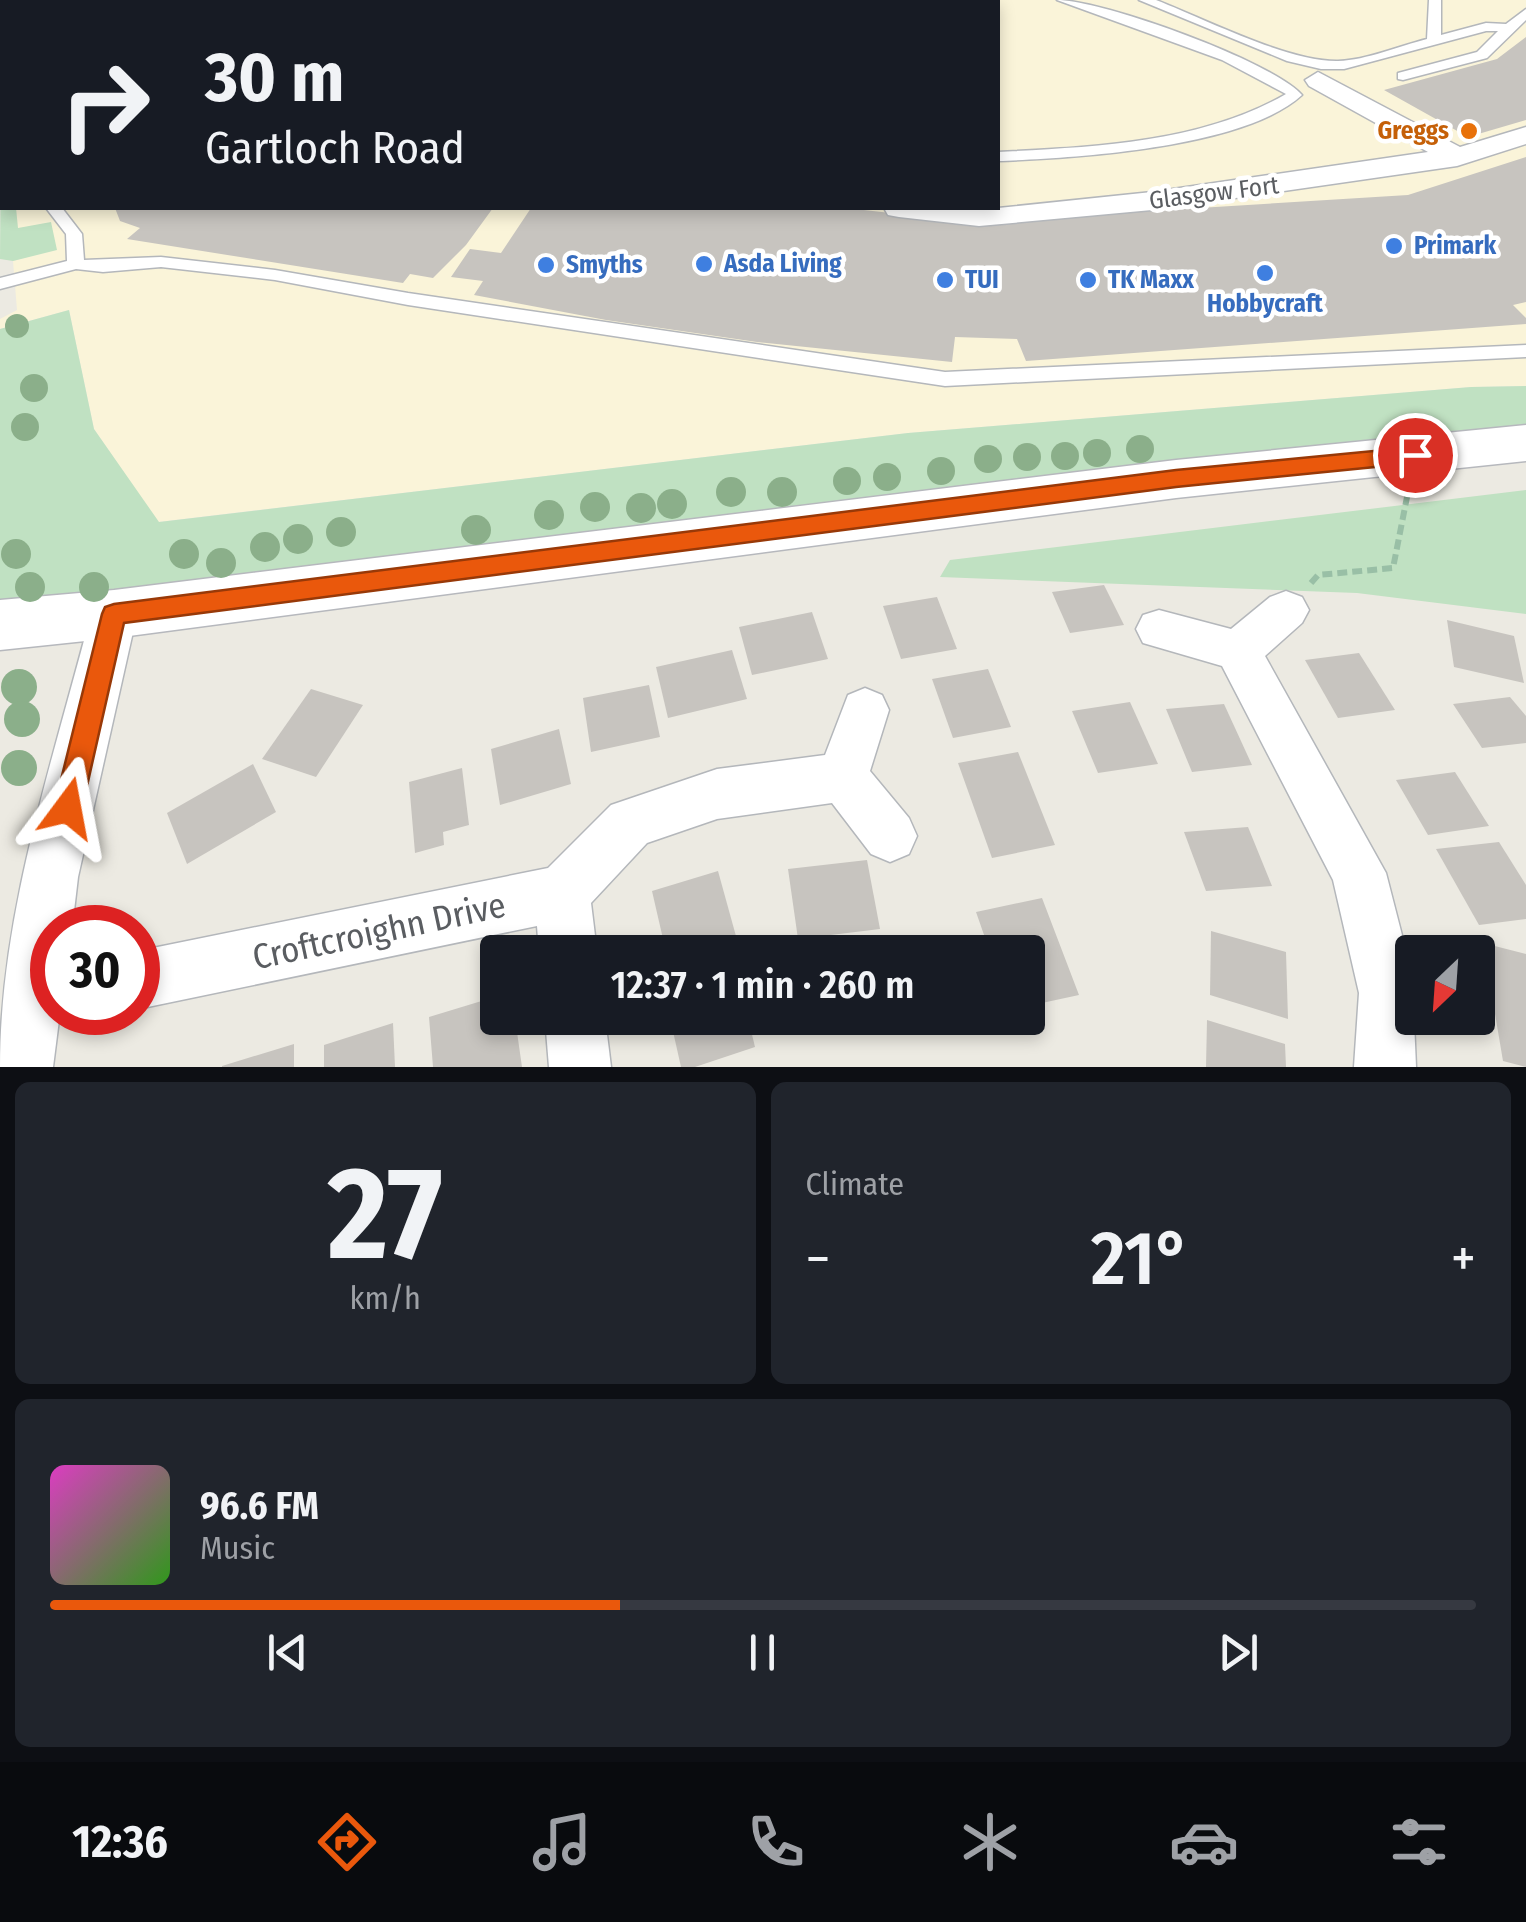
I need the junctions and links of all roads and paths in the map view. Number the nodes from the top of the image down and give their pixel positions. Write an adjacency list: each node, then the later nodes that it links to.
1 (1063, 0): 13 (lane)
2 (1145, 0): 5 (lane)
3 (1434, 0): 8 (lane)
4 (1194, 4): 5 (lane)
5 (1178, 13): 8 (lane)
6 (1526, 13): 7 (lane)
7 (1509, 28): 8 (lane); 9 (lane)
8 (1434, 40)
9 (1403, 76)
10 (1318, 80): 12 (street)
11 (1526, 136): 12 (street, Glasgow Fort)
12 (1457, 156): 15 (street, Glasgow Fort)
13 (1000, 157)
14 (56, 210): 16 (lane)
15 (916, 210)
16 (76, 264): 17 (lane); 18 (lane)
17 (0, 284)
18 (1526, 352)
19 (1526, 442): 20 (main road)
20 (1415, 455): 21 (path); 22 (main road)
21 (1286, 610): 25 (street)
22 (114, 614): 23 (main road); 30 (street)
23 (0, 625)
24 (1160, 629): 25 (street)
25 (1238, 651): 37 (street)
26 (865, 710): 27 (street)
27 (843, 777): 28 (street); 29 (street)
28 (890, 836)
29 (562, 893): 31 (street); 32 (street, Croftcroighn Drive)
30 (49, 905)
31 (566, 935)
32 (160, 975)
33 (33, 1035): 35 (street)
34 (577, 1035): 36 (street)
35 (22, 1067)
36 (580, 1067)
37 (1386, 1067)

